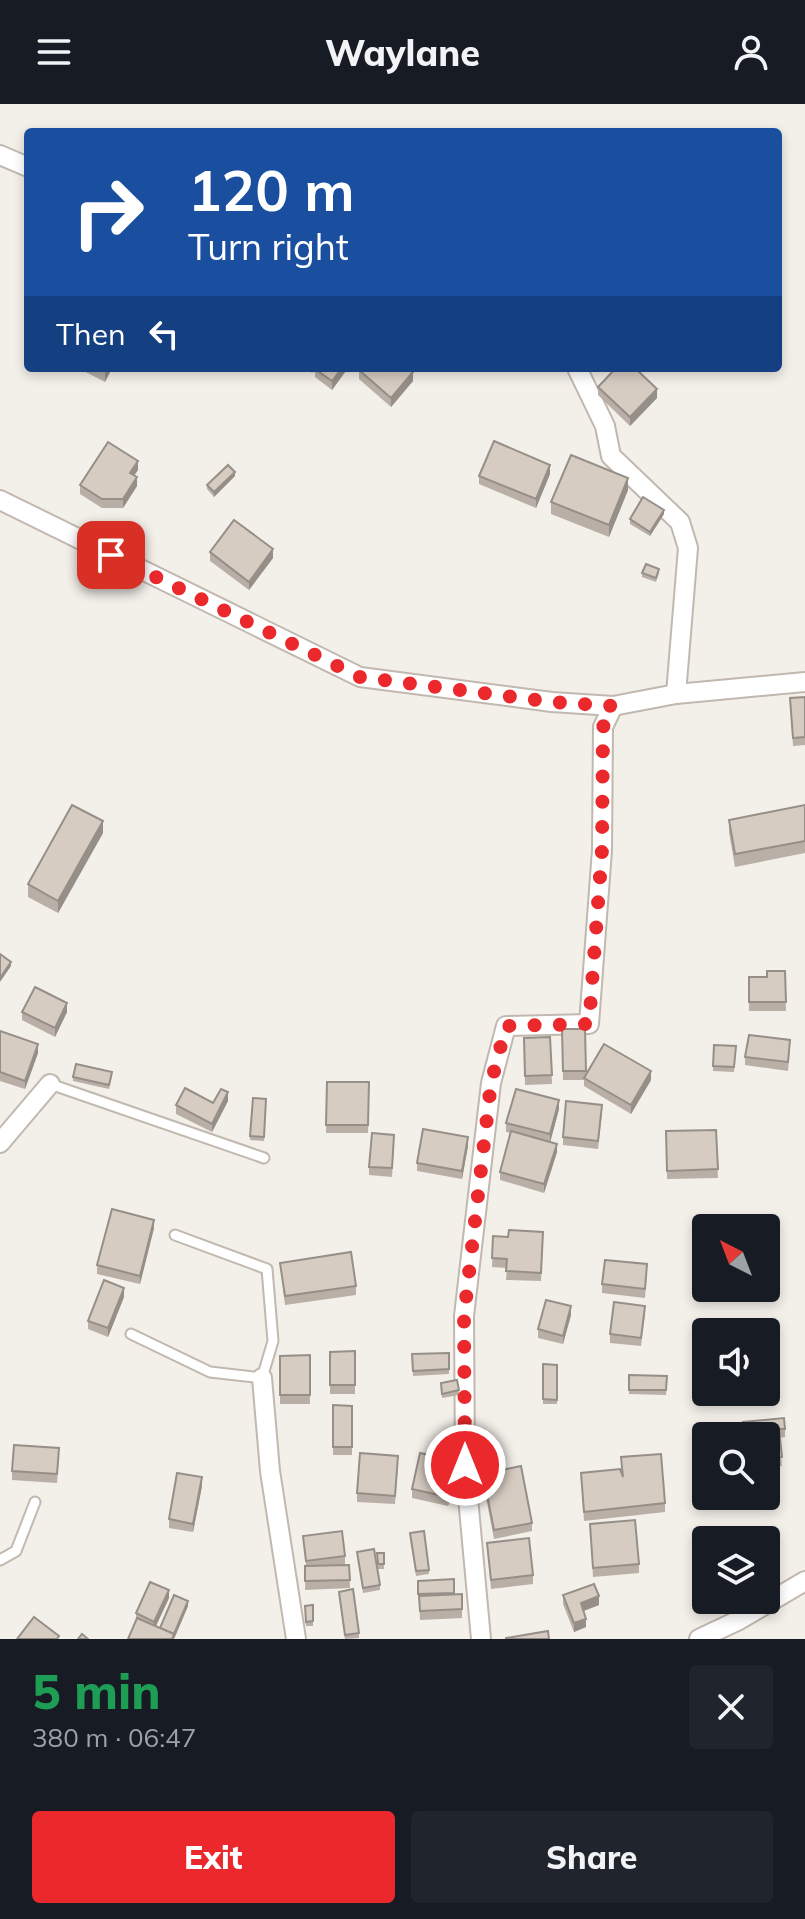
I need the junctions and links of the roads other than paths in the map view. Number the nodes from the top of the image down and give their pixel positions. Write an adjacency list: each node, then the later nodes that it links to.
1 (0, 155): 2 (street)
2 (24, 165)
3 (579, 372): 6 (street)
4 (0, 500): 7 (street)
5 (805, 682): 6 (street)
6 (676, 694): 7 (street)
7 (613, 706): 18 (street)
8 (50, 1084): 9 (street); 10 (lane)
9 (0, 1143)
10 (264, 1158)
11 (175, 1235): 13 (lane)
12 (131, 1334): 13 (lane)
13 (262, 1378): 17 (street)
14 (35, 1502): 15 (lane)
15 (0, 1560)
16 (805, 1581): 19 (street)
17 (296, 1639)
18 (481, 1639)
19 (699, 1639)

